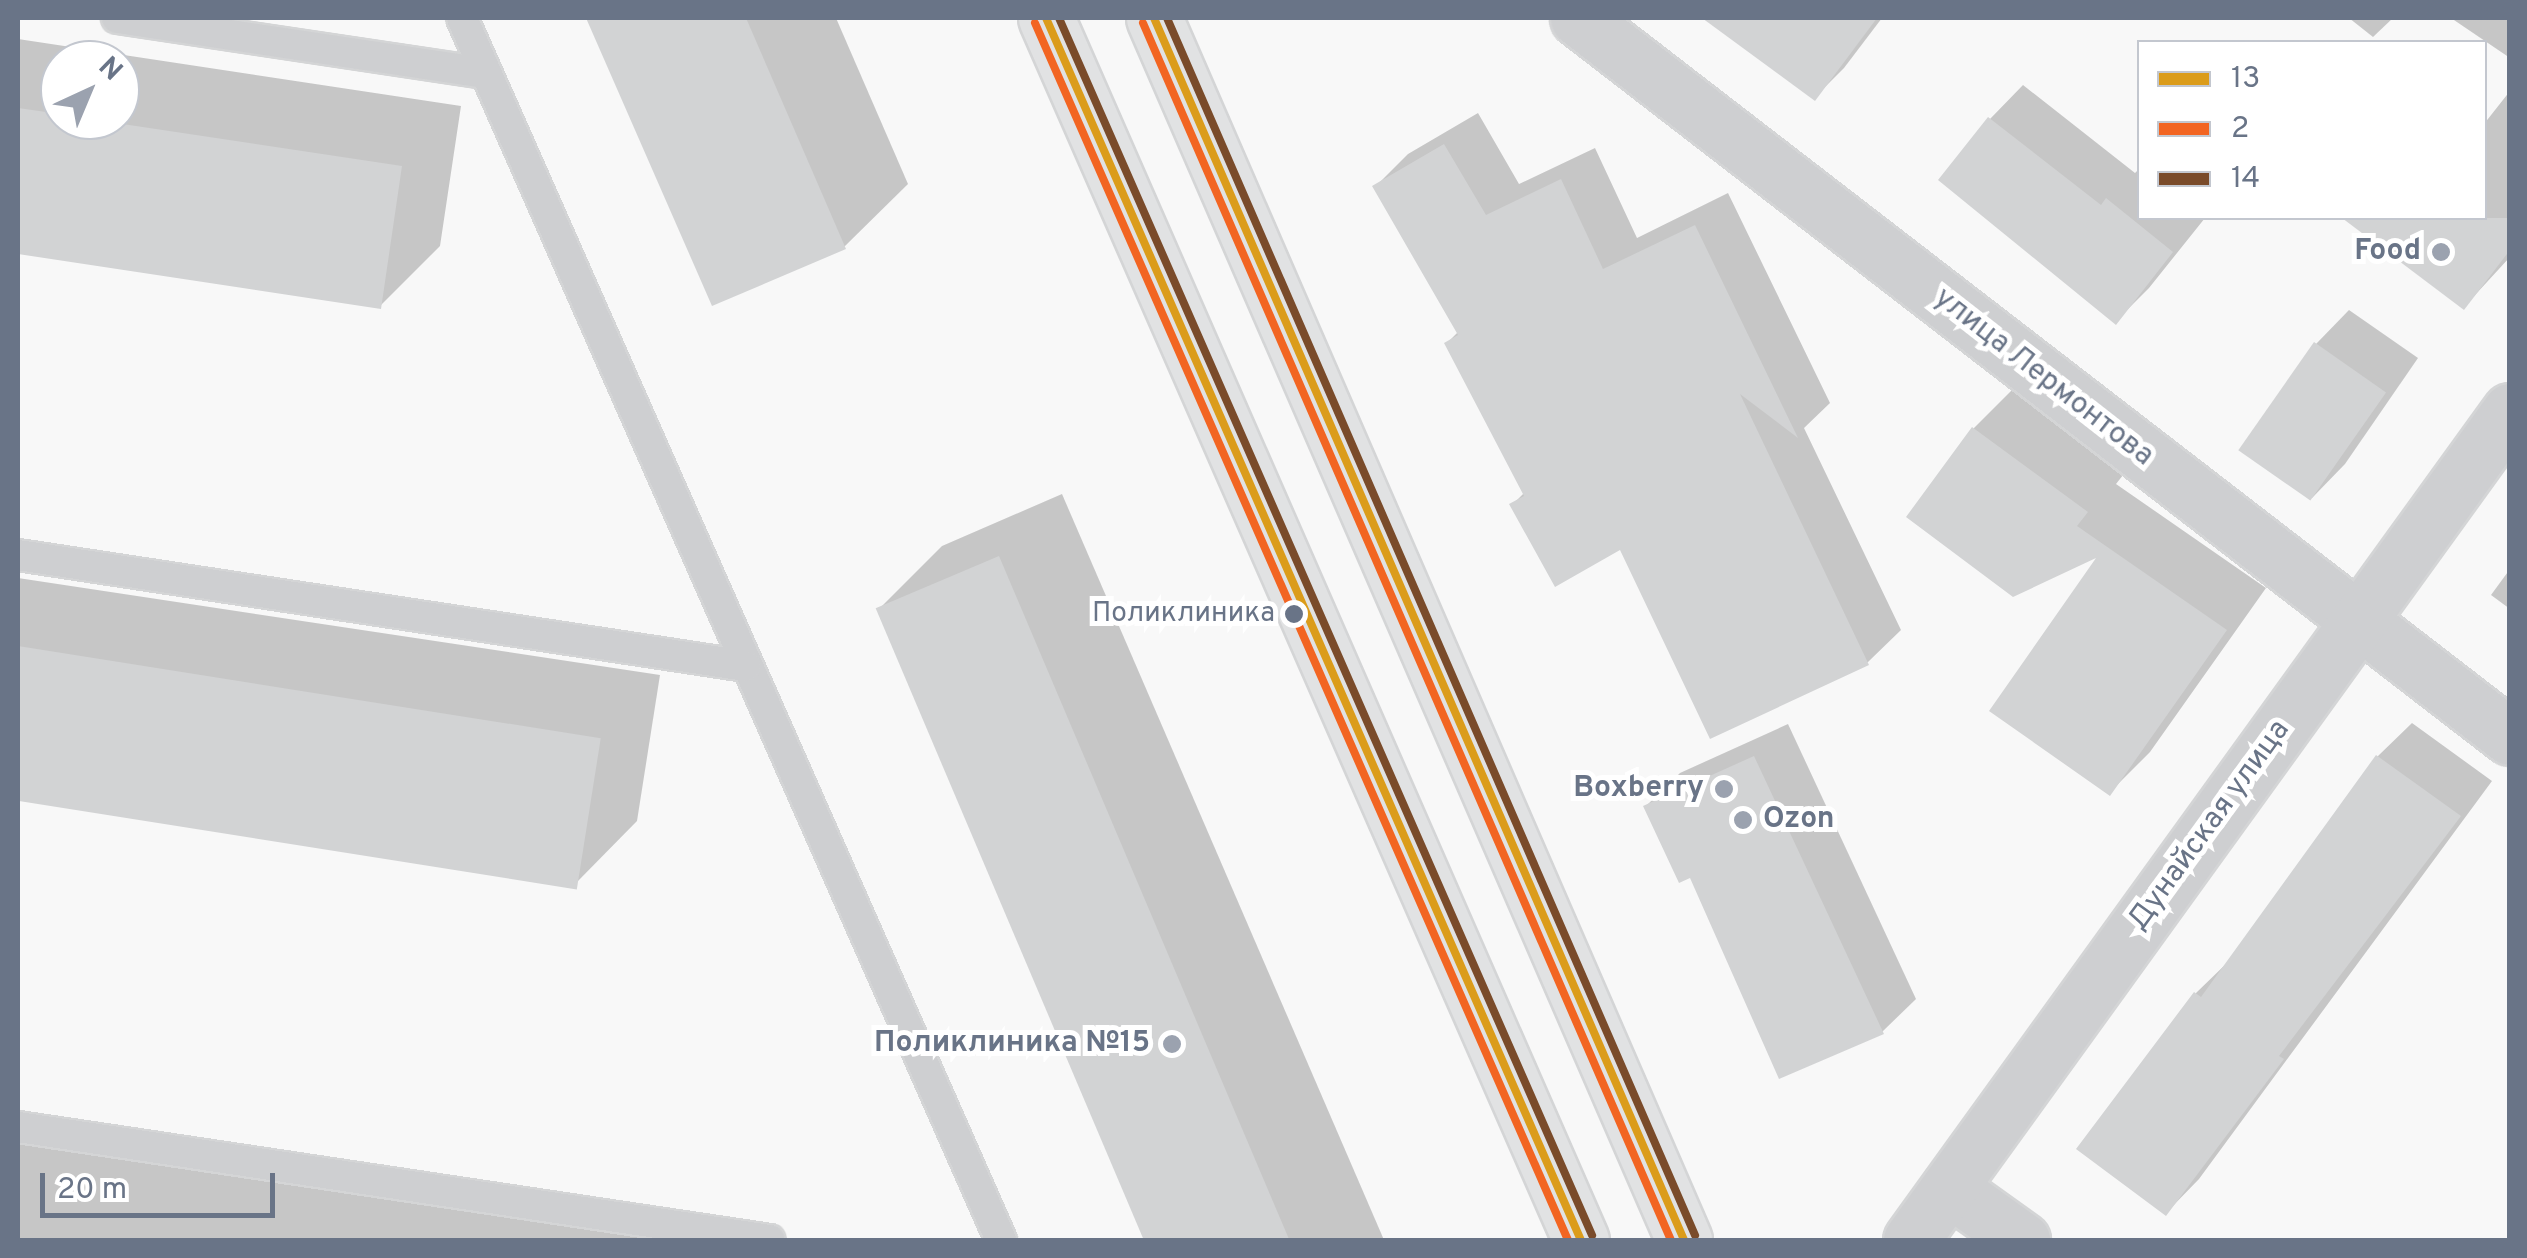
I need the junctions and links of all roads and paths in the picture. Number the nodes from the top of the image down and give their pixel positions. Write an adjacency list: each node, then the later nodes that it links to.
1 (117, 18): 6 (lane)
2 (462, 18): 6 (lane)
3 (1046, 18): 16 (main road)
4 (1154, 18): 17 (main road)
5 (1578, 18): 9 (street, улица Лермонтова)
6 (486, 74): 10 (lane)
7 (2510, 410): 9 (street, Дунайская улица)
8 (18, 555): 10 (lane)
9 (2357, 622): 11 (street, улица Лермонтова); 13 (street, Дунайская улица)
10 (746, 666): 15 (lane)
11 (2510, 736)
12 (18, 1128): 14 (lane)
13 (1948, 1188): 18 (street, Дунайская улица); 19 (street)
14 (770, 1240)
15 (1001, 1240)
16 (1581, 1240)
17 (1684, 1240)
18 (1910, 1240)
19 (2022, 1240)

